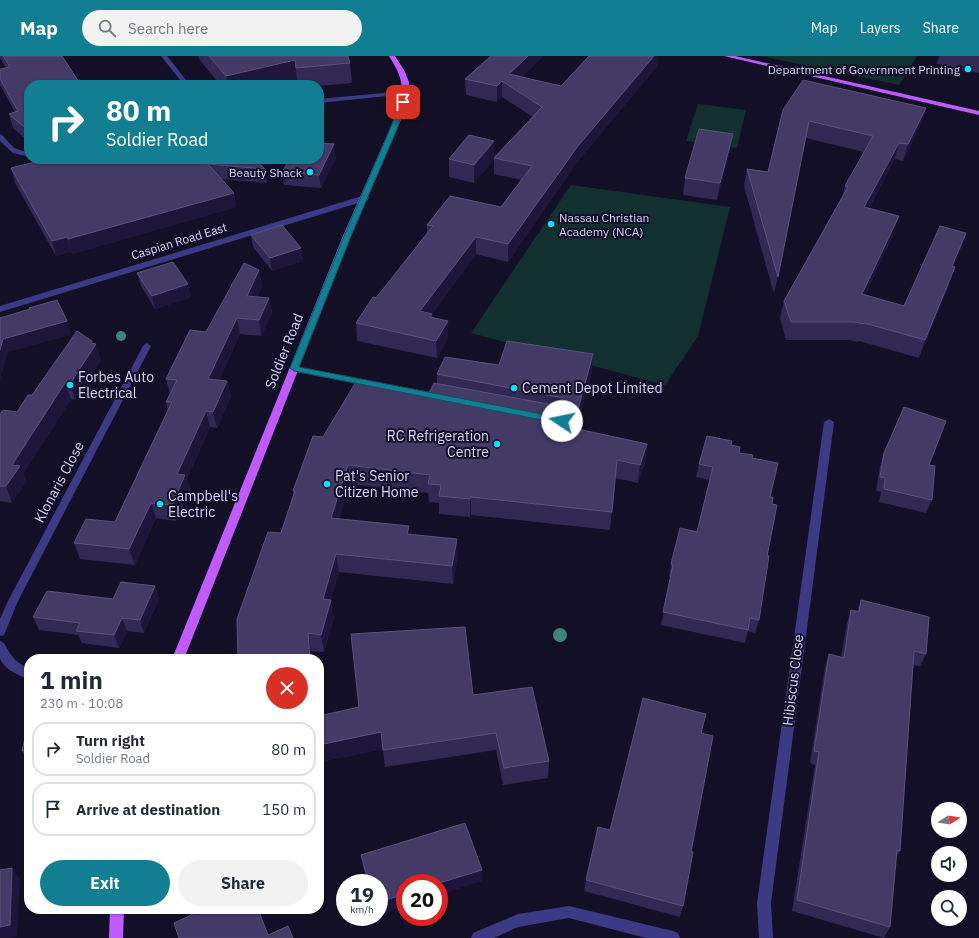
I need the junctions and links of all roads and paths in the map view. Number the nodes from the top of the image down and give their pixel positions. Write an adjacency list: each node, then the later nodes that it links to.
1 (164, 56): 4 (street)
2 (392, 56): 5 (main road, Soldier Road)
3 (727, 56): 7 (main road)
4 (183, 80)
5 (405, 93): 6 (street); 10 (main road, Soldier Road)
6 (324, 101)
7 (979, 113)
8 (0, 136): 9 (street)
9 (24, 154)
10 (365, 198): 11 (street, Caspian Road East); 13 (main road, Soldier Road)
11 (0, 309)
12 (148, 346): 16 (street, Klonaris Close)
13 (294, 368): 14 (street); 18 (main road, Soldier Road)
14 (448, 398)
15 (829, 422): 24 (street, Hibiscus Close)
16 (0, 632)
17 (0, 646): 19 (street)
18 (180, 654)
19 (24, 672)
20 (117, 914): 21 (main road)
21 (116, 938)
22 (478, 938): 23 (street)
23 (673, 938)
24 (766, 938)

